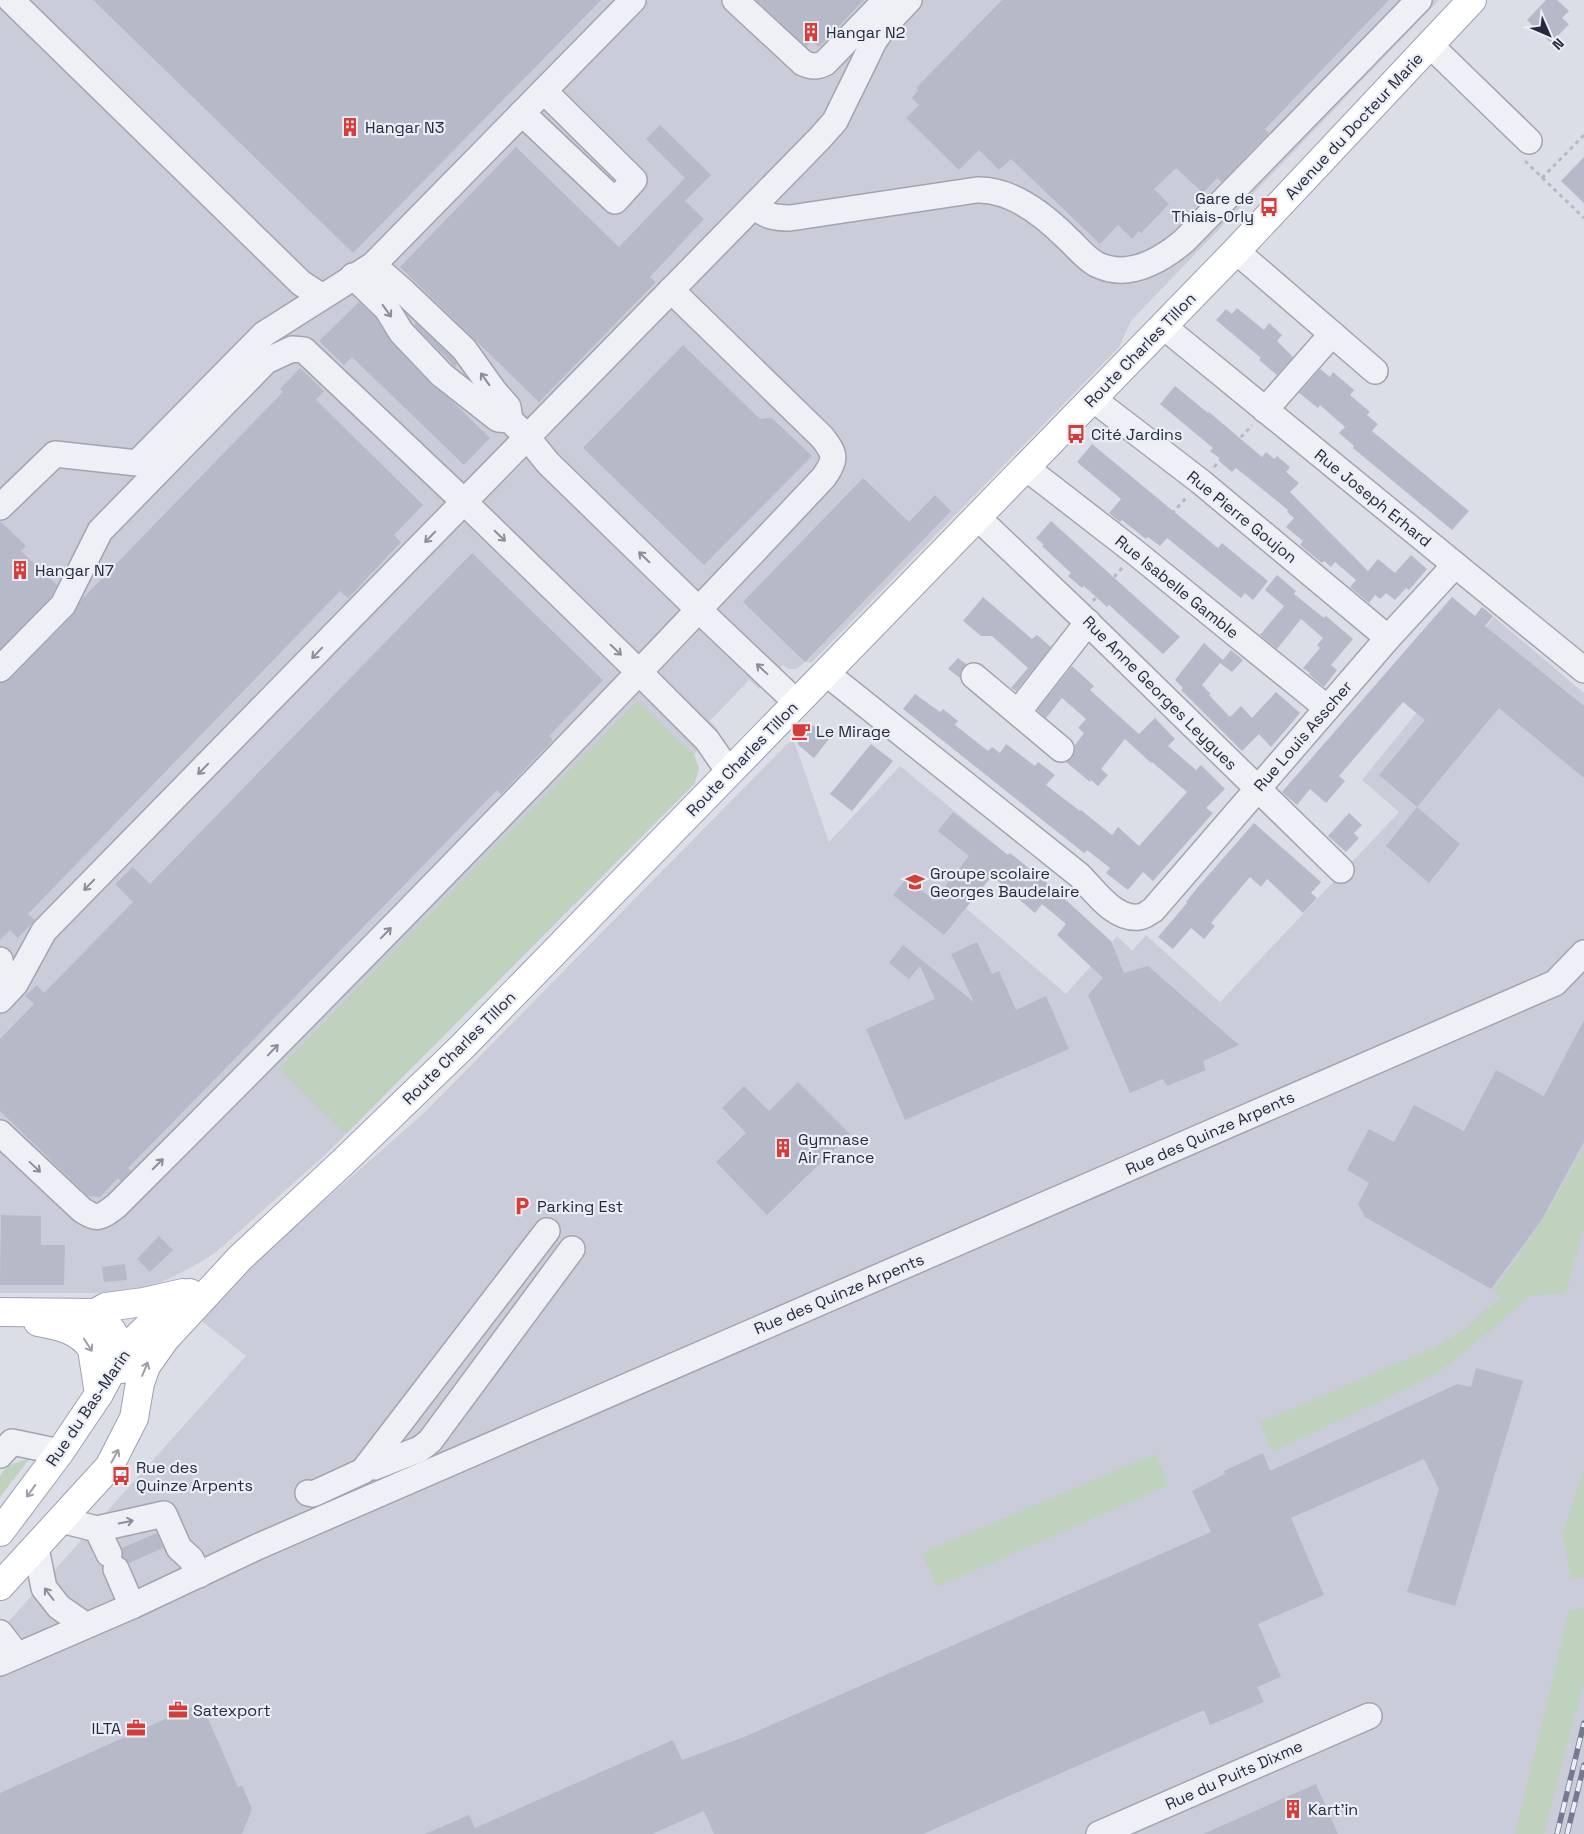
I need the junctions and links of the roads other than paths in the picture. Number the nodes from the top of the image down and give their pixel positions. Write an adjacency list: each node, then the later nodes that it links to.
1 (4, 0): 9 (street)
2 (12, 0): 18 (street)
3 (633, 0): 11 (street)
4 (735, 0): 5 (street)
5 (886, 0)
6 (909, 0): 14 (street)
7 (1419, 0): 14 (street)
8 (1472, 0): 10 (main road, Avenue du Docteur Marie)
9 (0, 5)
10 (1430, 45): 13 (street); 15 (main road, Avenue du Docteur Marie)
11 (544, 91): 12 (street); 12 (street)
12 (522, 113): 16 (street)
13 (1529, 141)
14 (754, 206): 17 (street)
15 (1236, 251): 19 (main road, Route Charles Tillon); 20 (street)
16 (363, 270): 18 (street); 24 (street, one-way to 16); 24 (street, one-way to 24)
17 (671, 290): 25 (street); 31 (street)
18 (321, 296): 28 (street)
19 (1163, 326): 22 (main road, Route Charles Tillon); 23 (street, Rue Joseph Erhard)
20 (1332, 334): 21 (street); 23 (street)
21 (1375, 371)
22 (1093, 399): 26 (main road, Route Charles Tillon); 33 (street, Rue Pierre Goujon)
23 (1265, 410): 30 (street, Rue Joseph Erhard)
24 (510, 420): 25 (street)
25 (527, 437): 27 (street); 31 (street, one-way to 25)
26 (1025, 467): 29 (main road, Route Charles Tillon); 40 (street, Rue Isabelle Gamble)
27 (465, 502): 34 (street); 36 (street, one-way to 36); 49 (street, one-way to 49)
28 (0, 507)
29 (977, 517): 32 (street, Rue Anne Georges Leygues); 37 (main road, Route Charles Tillon)
30 (1455, 565): 33 (street, Rue Louis Asscher); 35 (street, Rue Joseph Erhard)
31 (699, 610): 36 (street); 39 (street, one-way to 31)
32 (1084, 619): 41 (street); 44 (street, Rue Anne Georges Leygues)
33 (1388, 638): 40 (street, Rue Louis Asscher)
34 (0, 669)
35 (1584, 670)
36 (639, 672): 43 (street); 50 (street, one-way to 36)
37 (826, 673): 39 (main road, Route Charles Tillon); 44 (street, Rue Louis Asscher)
38 (974, 676): 41 (street)
39 (797, 703): 43 (main road, Route Charles Tillon)
40 (1327, 708): 44 (street, Rue Louis Asscher)
41 (1018, 712): 42 (street)
42 (1061, 749)
43 (729, 772): 53 (main road, Route Charles Tillon)
44 (1258, 790): 45 (street, Rue Anne Georges Leygues)
45 (1340, 870)
46 (1584, 953): 69 (street, Rue des Quinze Arpents)
47 (0, 960): 48 (street)
48 (0, 975)
49 (0, 1000)
50 (0, 1133)
51 (547, 1231): 63 (street)
52 (572, 1249): 63 (street)
53 (240, 1258): 54 (main road, Rue du Bas-Marin)
54 (194, 1299): 56 (main road); 57 (main road, Rue du Bas-Marin); 60 (main road, Rue du Bas-Marin, one-way to 54)
55 (7, 1313): 56 (main road); 59 (main road, one-way to 59)
56 (94, 1313): 57 (main road); 58 (main road)
57 (158, 1317): 58 (main road, Rue du Bas-Marin)
58 (121, 1353): 59 (main road, Rue du Bas-Marin); 60 (main road)
59 (99, 1394): 62 (main road, Rue du Bas-Marin)
60 (126, 1432): 65 (main road, Rue du Bas-Marin, one-way to 60)
61 (4, 1443): 62 (street)
62 (60, 1452): 67 (main road, Rue du Bas-Marin, one-way to 67)
63 (368, 1465): 64 (street)
64 (308, 1492)
65 (61, 1520): 66 (street); 68 (main road, Rue du Bas-Marin)
66 (97, 1528): 69 (street, one-way to 69); 71 (street)
67 (0, 1532)
68 (36, 1548): 70 (main road, Rue du Bas-Marin); 72 (street, one-way to 68)
69 (198, 1576): 71 (street, Rue des Quinze Arpents)
70 (0, 1586)
71 (132, 1606): 72 (street, Rue des Quinze Arpents)
72 (85, 1625): 74 (street, Rue des Quinze Arpents)
73 (0, 1632): 74 (street, Rue des Quinze Arpents)
74 (8, 1659)
75 (1370, 1716): 76 (street, Rue du Puits Dixme)
76 (1099, 1834)

